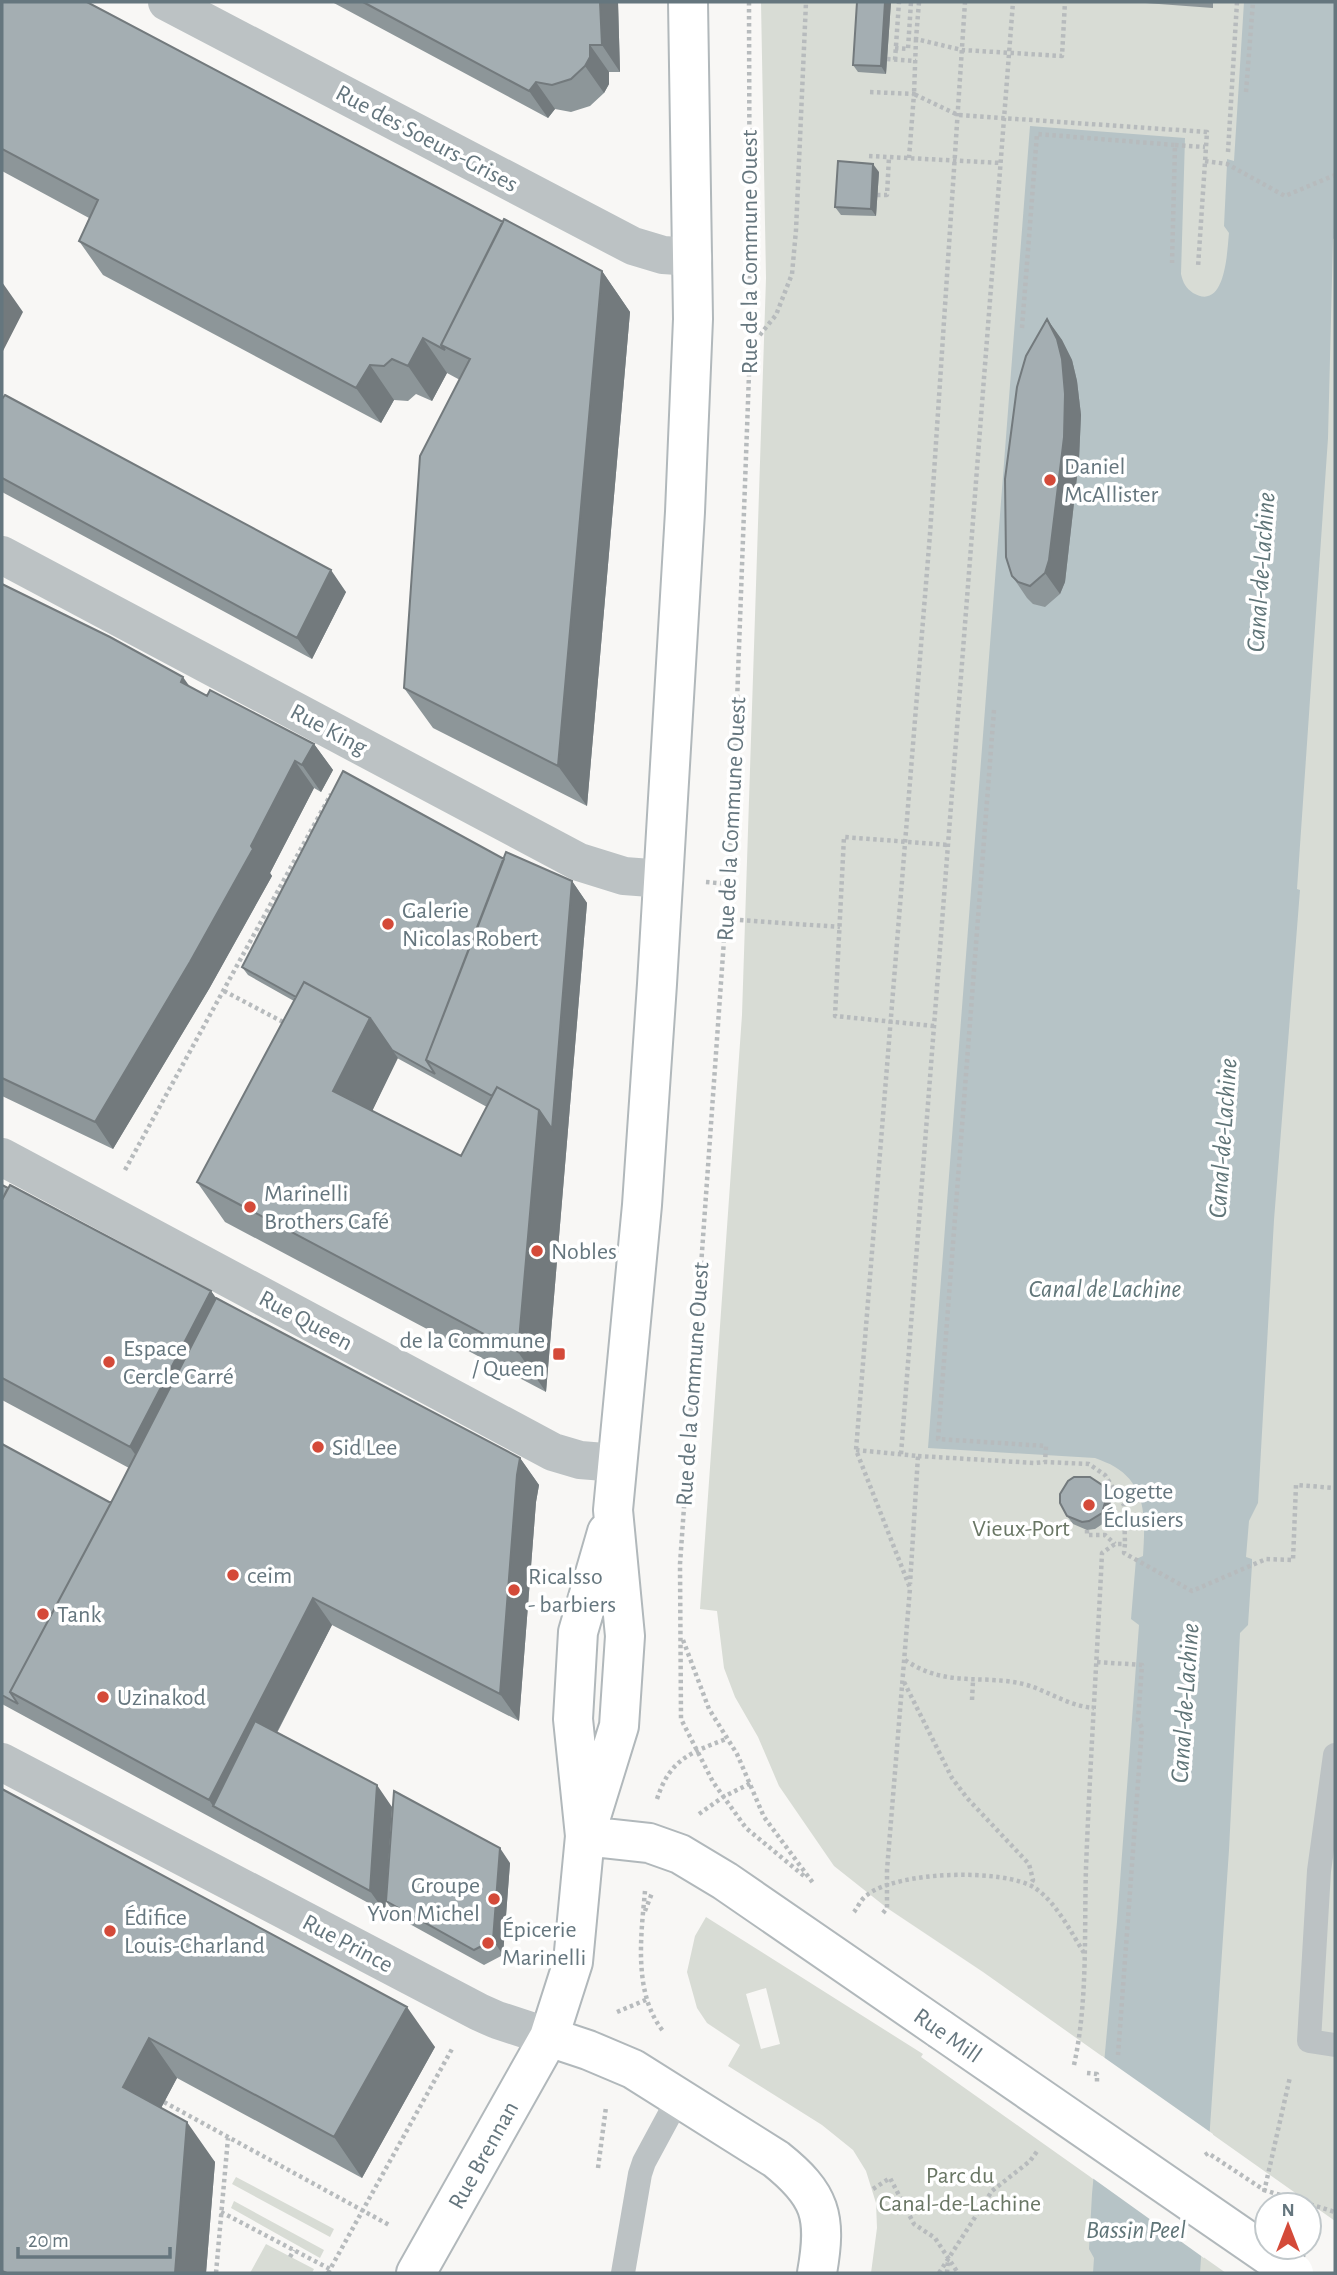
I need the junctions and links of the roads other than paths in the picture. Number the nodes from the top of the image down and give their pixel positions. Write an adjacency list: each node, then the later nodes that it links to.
1 (167, 2): 3 (street, Rue des Soeurs-Grises)
2 (688, 2): 3 (street)
3 (693, 257): 5 (street)
4 (2, 555): 5 (street, Rue King)
5 (664, 879): 7 (street)
6 (2, 1157): 7 (street, Rue Queen)
7 (617, 1464): 10 (street)
8 (1335, 1755): 12 (lane)
9 (2, 1762): 11 (street, Rue Prince)
10 (585, 1836): 11 (street); 17 (street, Rue Mill, bridge)
11 (549, 2037): 13 (street); 14 (street, Rue Brennan)
12 (1335, 2045)
13 (678, 2099): 15 (lane); 16 (street)
14 (416, 2273)
15 (623, 2273)
16 (817, 2273)
17 (1294, 2273)

